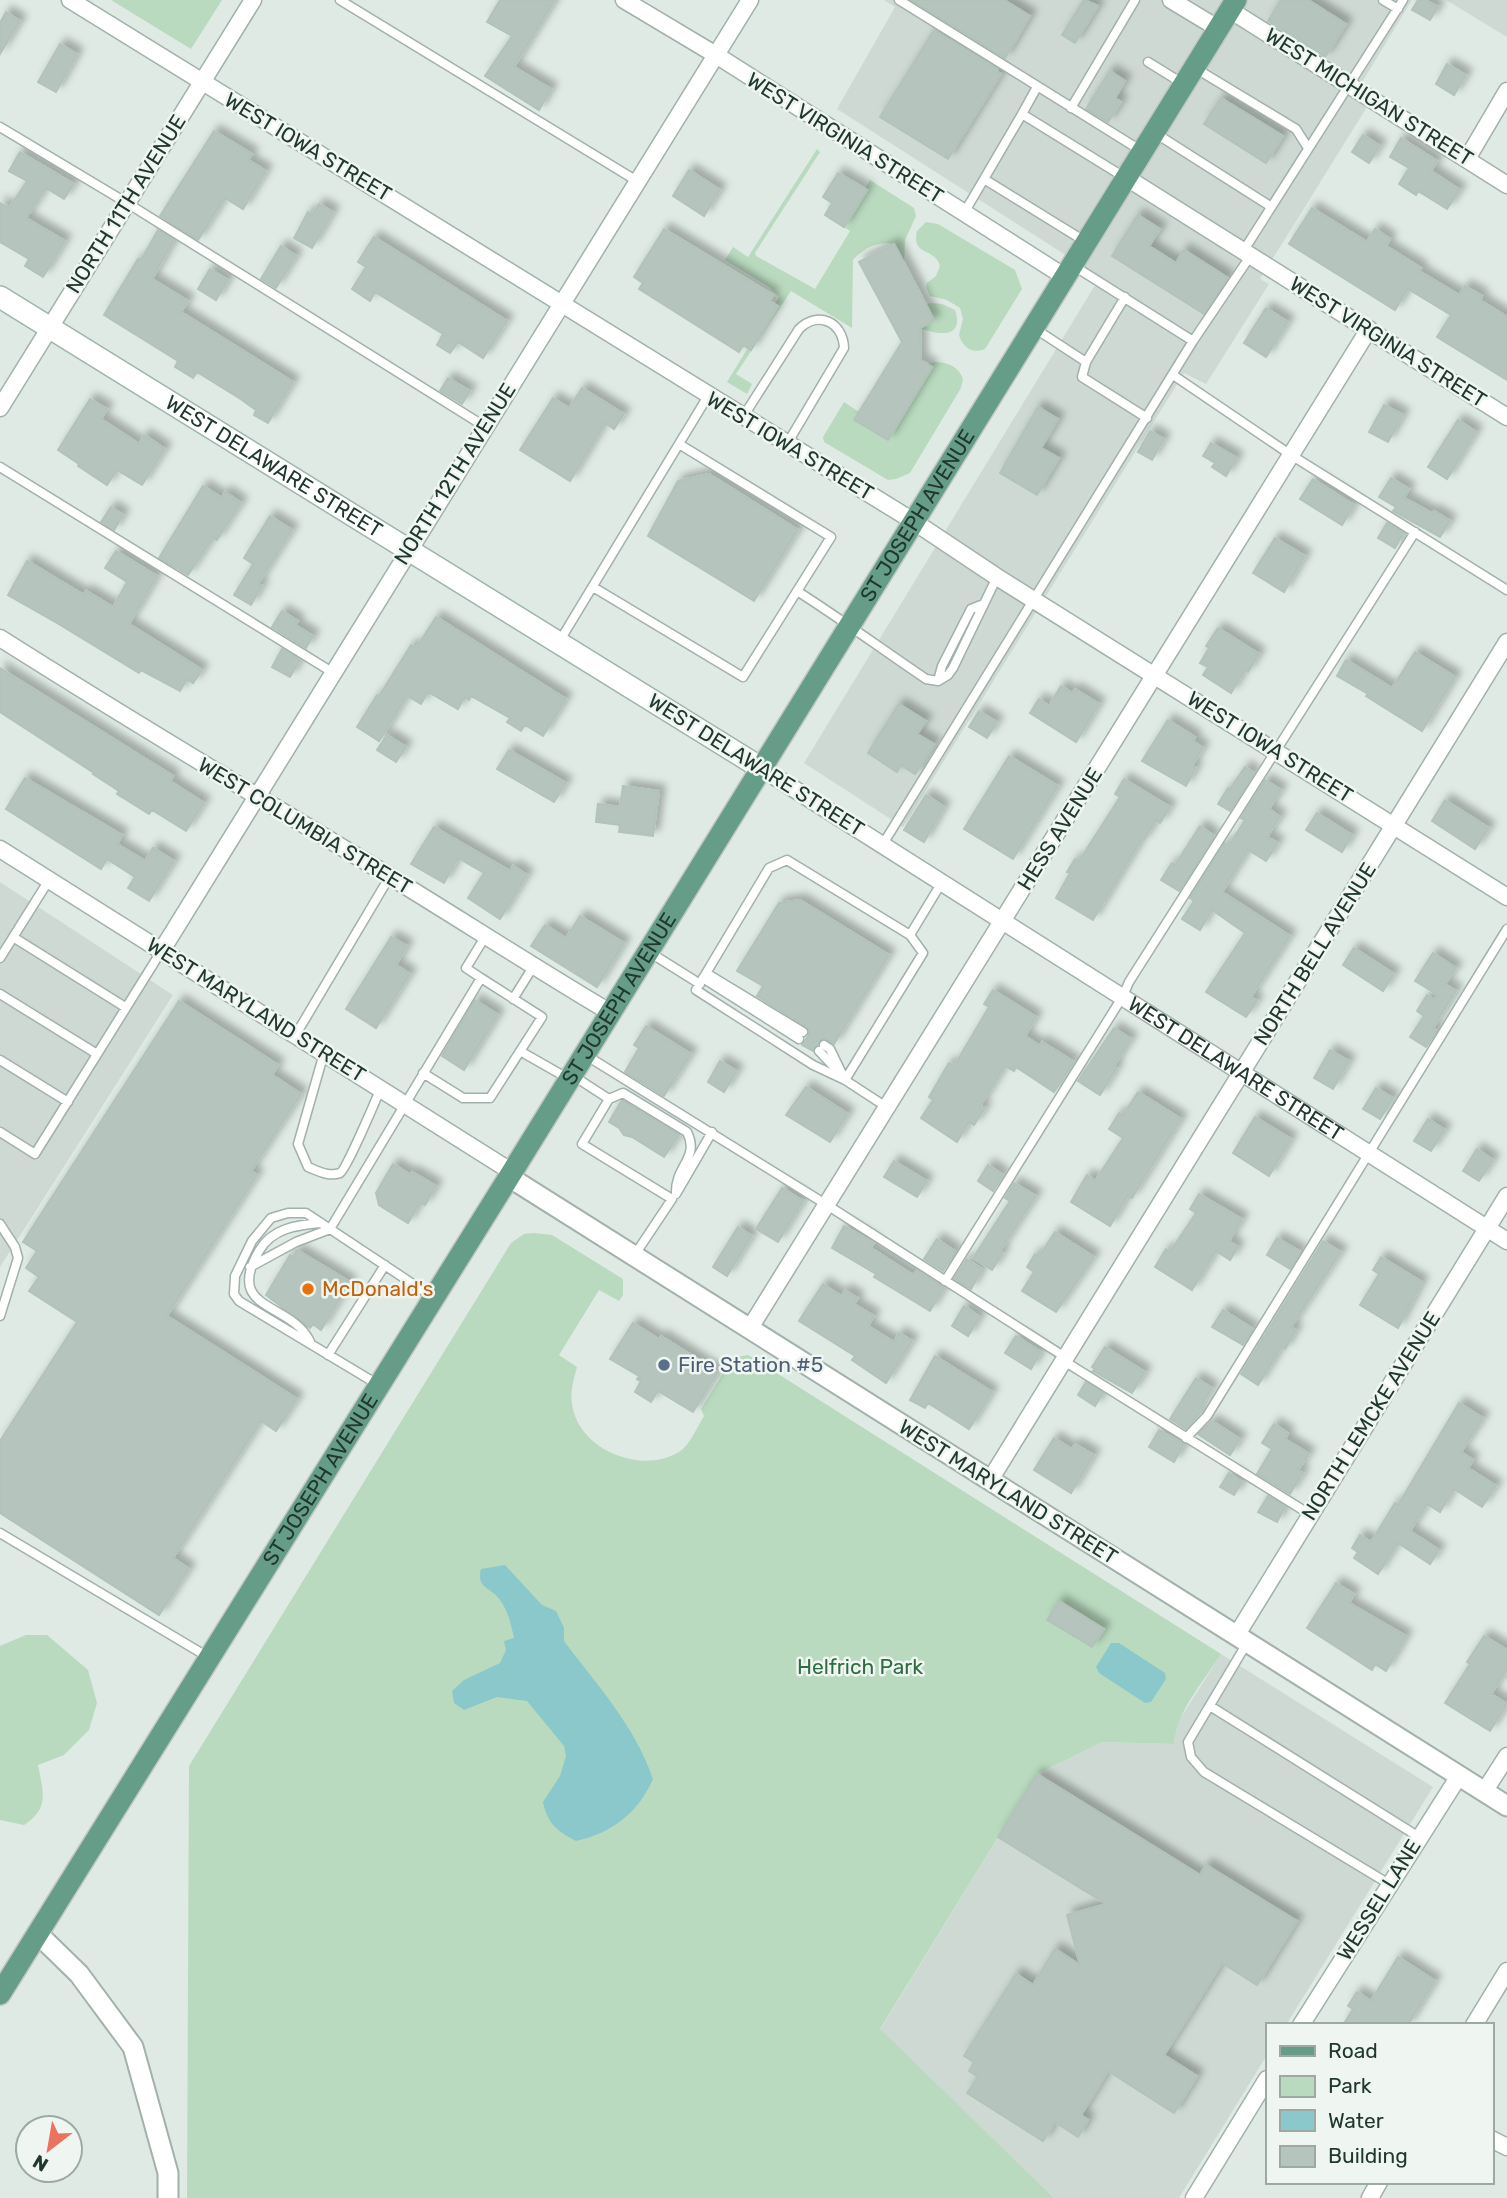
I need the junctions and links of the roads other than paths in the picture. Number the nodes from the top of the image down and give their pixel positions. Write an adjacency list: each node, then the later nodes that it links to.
1 (70, 0): 17 (street, WEST IOWA STREET)
2 (253, 0): 17 (street, NORTH 11TH AVENUE)
3 (340, 0): 30 (lane)
4 (624, 0): 14 (street, WEST VIRGINIA STREET)
5 (750, 0): 14 (street, NORTH 12TH AVENUE)
6 (900, 0): 19 (lane)
7 (1135, 0): 21 (lane)
8 (1171, 0): 13 (street)
9 (1403, 0): 12 (lane)
10 (1386, 1): 12 (lane)
11 (1233, 5): 13 (main road, ST JOSEPH AVENUE); 18 (street, WEST MICHIGAN STREET)
12 (1398, 9): 18 (lane)
13 (1219, 29): 16 (main road, ST JOSEPH AVENUE)
14 (716, 55): 30 (street, NORTH 12TH AVENUE); 34 (street, WEST VIRGINIA STREET)
15 (1148, 62): 16 (lane)
16 (1189, 76): 24 (main road, ST JOSEPH AVENUE); 25 (lane)
17 (202, 82): 32 (street, NORTH 11TH AVENUE); 40 (street, WEST IOWA STREET)
18 (1349, 84): 25 (lane); 27 (street, WEST MICHIGAN STREET)
19 (1037, 87): 21 (lane); 22 (lane)
20 (1507, 91): 27 (street)
21 (1071, 108): 26 (lane)
22 (1022, 114): 28 (lane); 29 (lane)
23 (0, 127): 32 (lane)
24 (1155, 133): 26 (main road, ST JOSEPH AVENUE); 33 (lane)
25 (1308, 148): 33 (lane)
26 (1143, 152): 28 (main road, ST JOSEPH AVENUE)
27 (1466, 159): 31 (street, WEST MICHIGAN STREET)
28 (1127, 178): 35 (main road, ST JOSEPH AVENUE); 36 (street, WEST VIRGINIA STREET)
29 (984, 179): 34 (lane); 35 (lane)
30 (637, 181): 40 (street, NORTH 12TH AVENUE)
31 (1507, 185)
32 (127, 203): 41 (street, NORTH 11TH AVENUE); 52 (lane)
33 (1270, 206): 36 (lane)
34 (964, 213): 37 (street, WEST VIRGINIA STREET)
35 (1087, 243): 37 (main road, ST JOSEPH AVENUE)
36 (1247, 253): 43 (street, WEST VIRGINIA STREET); 44 (lane)
37 (1069, 271): 39 (lane); 42 (main road, ST JOSEPH AVENUE)
38 (0, 297): 41 (main road, WEST DELAWARE STREET)
39 (1125, 298): 44 (lane); 45 (lane)
40 (561, 304): 47 (street, WEST IOWA STREET); 52 (street, NORTH 12TH AVENUE)
41 (49, 328): 48 (street, NORTH 11TH AVENUE); 59 (main road, WEST DELAWARE STREET)
42 (1034, 328): 45 (lane); 57 (main road, ST JOSEPH AVENUE)
43 (1368, 329): 50 (street, WEST VIRGINIA STREET); 55 (street, HESS AVENUE)
44 (1193, 341): 46 (lane)
45 (1086, 362): 51 (lane)
46 (1173, 375): 51 (lane); 55 (lane)
47 (708, 396): 49 (street, WEST IOWA STREET); 53 (lane)
48 (0, 408)
49 (743, 417): 54 (street, WEST IOWA STREET); 54 (lane)
50 (1507, 417)
51 (1147, 418): 64 (lane)
52 (484, 426): 59 (street, NORTH 12TH AVENUE)
53 (679, 444): 61 (lane); 63 (lane)
54 (787, 444): 57 (street, WEST IOWA STREET)
55 (1291, 455): 58 (lane); 70 (street, HESS AVENUE)
56 (0, 467): 69 (lane)
57 (913, 521): 60 (street, WEST IOWA STREET); 65 (main road, ST JOSEPH AVENUE)
58 (1415, 532): 62 (lane); 71 (lane)
59 (408, 550): 67 (main road, WEST DELAWARE STREET); 69 (street, NORTH 12TH AVENUE)
60 (997, 577): 64 (street, WEST IOWA STREET); 65 (lane)
61 (593, 587): 63 (lane); 67 (lane)
62 (1507, 590)
63 (797, 591): 65 (lane)
64 (1033, 598): 70 (street, WEST IOWA STREET); 75 (lane)
65 (848, 627): 72 (main road, ST JOSEPH AVENUE)
66 (0, 638): 73 (street, WEST COLUMBIA STREET)
67 (559, 642): 72 (main road, WEST DELAWARE STREET)
68 (1507, 642): 74 (street, NORTH BELL AVENUE)
69 (332, 672): 73 (street, NORTH 12TH AVENUE)
70 (1154, 675): 71 (street, WEST IOWA STREET); 81 (street, HESS AVENUE)
71 (1276, 750): 74 (street, WEST IOWA STREET); 93 (lane)
72 (761, 768): 75 (street, WEST DELAWARE STREET); 87 (main road, ST JOSEPH AVENUE)
73 (256, 798): 77 (street, WEST COLUMBIA STREET); 86 (street, NORTH 12TH AVENUE)
74 (1394, 826): 80 (street, WEST IOWA STREET); 105 (street, NORTH BELL AVENUE)
75 (883, 844): 79 (street, WEST DELAWARE STREET)
76 (0, 849): 78 (street, WEST MARYLAND STREET)
77 (390, 876): 85 (street, WEST COLUMBIA STREET); 97 (lane)
78 (49, 880): 84 (lane); 86 (street, WEST MARYLAND STREET)
79 (942, 882): 81 (street, WEST DELAWARE STREET); 83 (lane)
80 (1507, 897)
81 (1004, 920): 93 (street, WEST DELAWARE STREET); 113 (street, HESS AVENUE)
82 (1507, 929): 116 (lane)
83 (910, 935): 91 (lane); 108 (lane)
84 (13, 937): 88 (lane); 95 (lane)
85 (485, 937): 89 (street, WEST COLUMBIA STREET); 90 (lane)
86 (162, 950): 95 (lane); 97 (street, WEST MARYLAND STREET)
87 (648, 952): 91 (lane); 96 (main road, ST JOSEPH AVENUE)
88 (0, 958)
89 (533, 967): 94 (lane); 96 (street, WEST COLUMBIA STREET)
90 (481, 978): 94 (lane); 106 (lane)
91 (701, 981): 98 (lane); 108 (lane)
92 (0, 994): 102 (lane)
93 (1123, 996): 105 (street, WEST DELAWARE STREET); 129 (lane)
94 (513, 999): 100 (lane)
95 (125, 1007): 102 (lane)
96 (611, 1013): 103 (main road, ST JOSEPH AVENUE)
97 (295, 1036): 101 (street, WEST MARYLAND STREET)
98 (801, 1036)
99 (822, 1048): 108 (lane)
100 (520, 1051): 106 (lane); 107 (lane)
101 (324, 1053): 109 (street, WEST MARYLAND STREET); 109 (lane)
102 (97, 1054): 111 (lane)
103 (584, 1054): 107 (main road, ST JOSEPH AVENUE); 115 (lane)
104 (0, 1060): 111 (lane)
105 (1241, 1072): 116 (street, WEST DELAWARE STREET); 135 (street, NORTH BELL AVENUE)
106 (423, 1073): 112 (lane)
107 (570, 1077): 110 (lane); 117 (main road, ST JOSEPH AVENUE)
108 (845, 1080): 113 (lane)
109 (380, 1090): 112 (street, WEST MARYLAND STREET)
110 (609, 1099): 118 (lane); 118 (lane)
111 (68, 1102): 114 (lane)
112 (404, 1105): 117 (street, WEST MARYLAND STREET); 124 (lane)
113 (888, 1108): 120 (street, HESS AVENUE)
114 (0, 1132)
115 (712, 1132): 118 (lane); 120 (lane)
116 (1368, 1152): 123 (street, WEST DELAWARE STREET); 137 (lane)
117 (510, 1174): 126 (street, WEST MARYLAND STREET); 130 (main road, ST JOSEPH AVENUE)
118 (674, 1196): 126 (lane)
119 (1507, 1196): 123 (street, NORTH LEMCKE AVENUE)
120 (827, 1205): 129 (lane); 132 (street, HESS AVENUE)
121 (321, 1223): 124 (lane); 128 (lane); 133 (lane)
122 (0, 1224): 131 (lane)
123 (1487, 1228): 125 (street, WEST DELAWARE STREET); 139 (street, NORTH LEMCKE AVENUE)
124 (330, 1229): 127 (lane); 128 (lane)
125 (1507, 1241)
126 (634, 1256): 132 (street, WEST MARYLAND STREET)
127 (385, 1265): 130 (lane); 134 (lane)
128 (250, 1267): 133 (lane)
129 (945, 1281): 135 (lane)
130 (434, 1298): 136 (main road, ST JOSEPH AVENUE)
131 (0, 1316)
132 (750, 1328): 138 (street, WEST MARYLAND STREET)
133 (311, 1345): 134 (lane)
134 (328, 1355): 136 (lane)
135 (1064, 1359): 137 (lane); 138 (street, NORTH BELL AVENUE)
136 (379, 1386): 142 (main road, ST JOSEPH AVENUE)
137 (1186, 1438): 139 (lane)
138 (990, 1480): 141 (street, WEST MARYLAND STREET)
139 (1311, 1515): 141 (street, NORTH LEMCKE AVENUE)
140 (0, 1533): 142 (lane)
141 (1242, 1640): 143 (lane); 145 (street, WEST MARYLAND STREET)
142 (210, 1658): 150 (main road, ST JOSEPH AVENUE)
143 (1210, 1706): 148 (lane); 149 (lane)
144 (1507, 1756): 146 (street)
145 (1459, 1776): 146 (street, WEST MARYLAND STREET); 148 (street, WESSEL LANE)
146 (1484, 1792): 147 (street, WEST MARYLAND STREET)
147 (1507, 1806)
148 (1419, 1837): 149 (street, WESSEL LANE)
149 (1389, 1884): 153 (street, WESSEL LANE)
150 (38, 1934): 152 (main road, ST JOSEPH AVENUE); 156 (street)
151 (1507, 1972): 154 (street)
152 (0, 1994)
153 (1302, 2023)
154 (1475, 2023)
155 (1266, 2081): 157 (street)
156 (168, 2198)
157 (1194, 2198)

